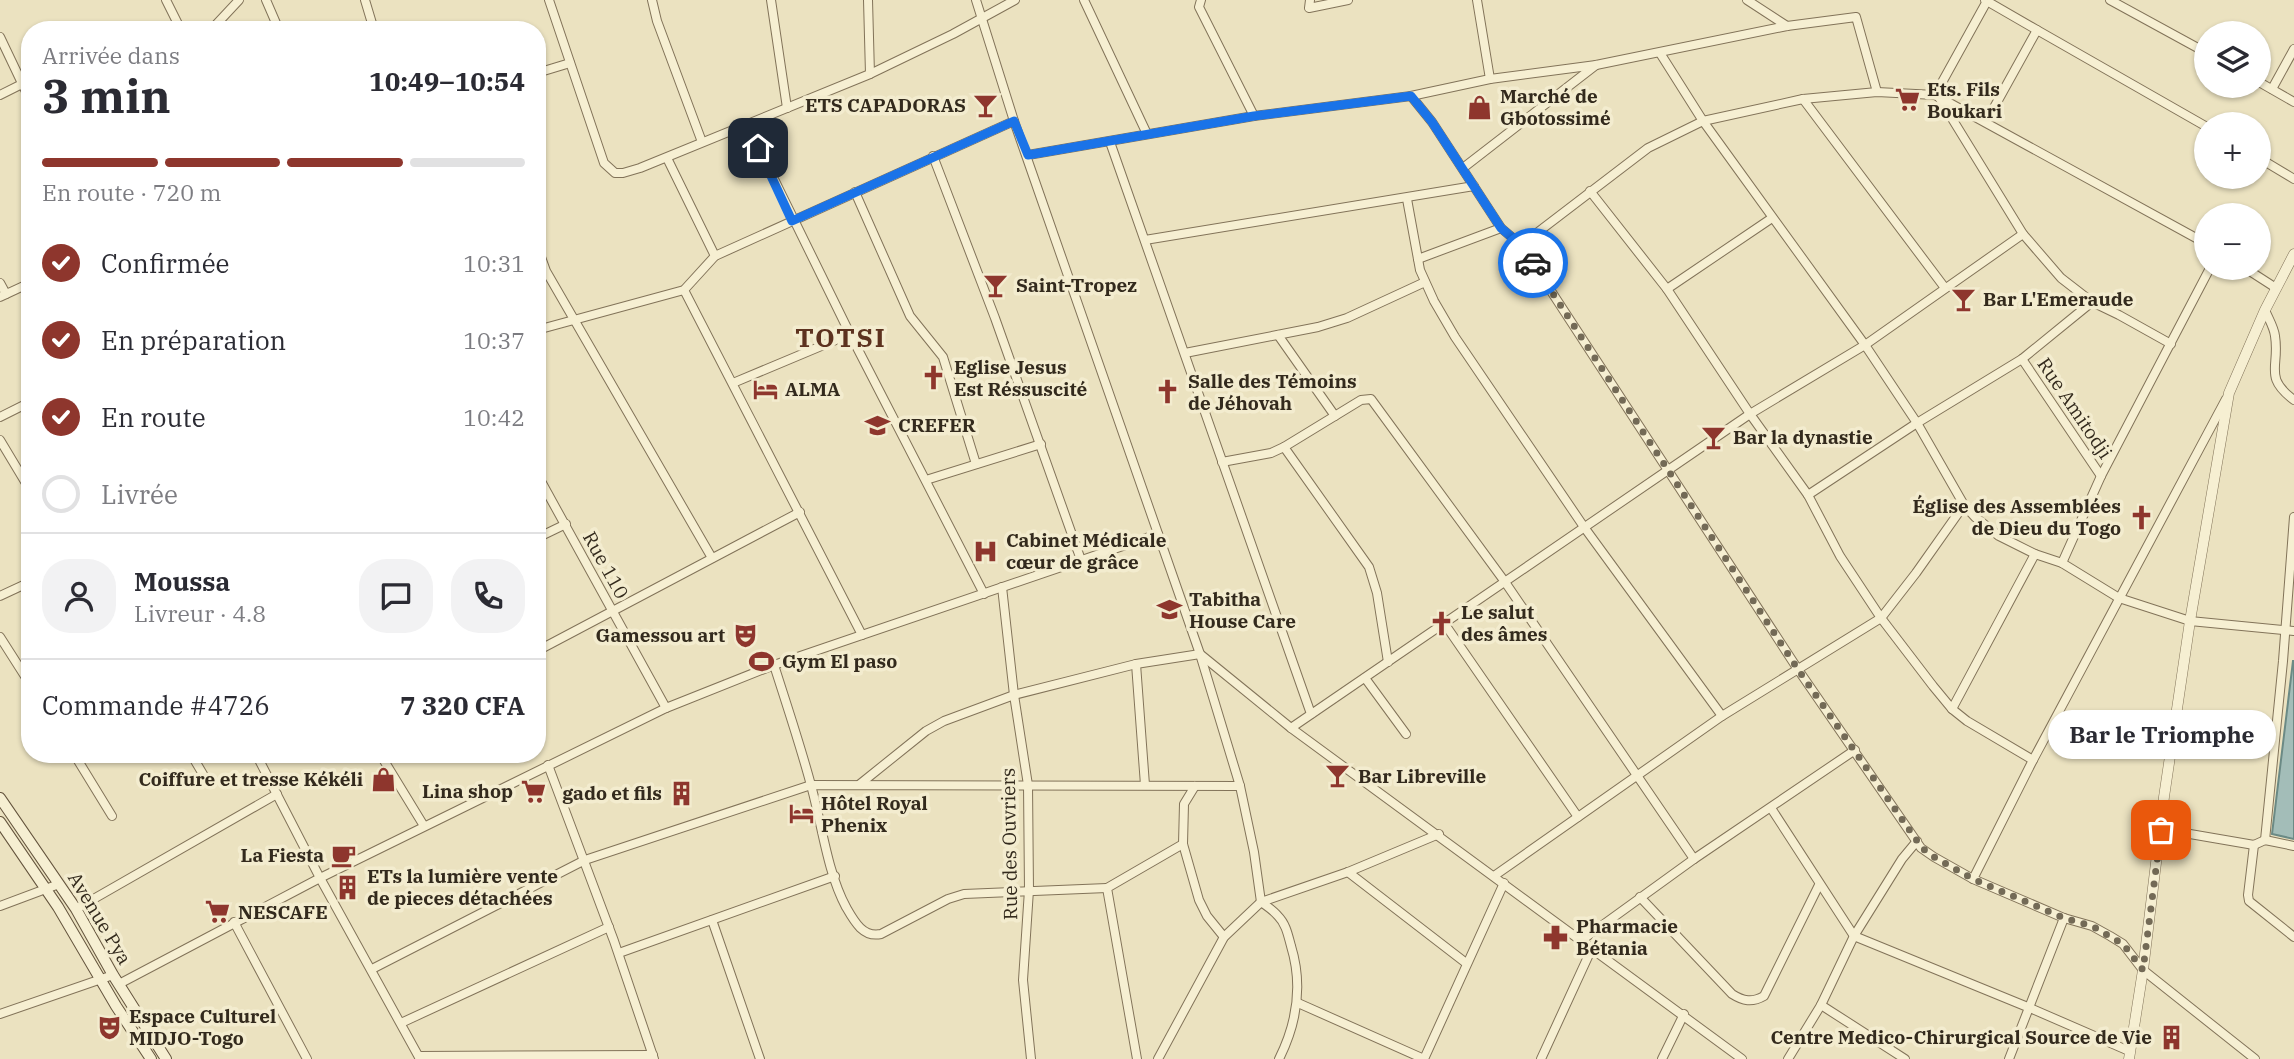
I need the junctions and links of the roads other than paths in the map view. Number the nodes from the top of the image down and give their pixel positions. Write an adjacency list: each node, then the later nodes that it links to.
1 (166, 0): 20 (street)
2 (239, 0): 21 (street)
3 (266, 0): 22 (street)
4 (365, 0): 23 (street)
5 (549, 0): 30 (street)
6 (652, 0): 52 (street)
7 (771, 0): 44 (street)
8 (868, 0): 33 (street)
9 (975, 0): 19 (street)
10 (1015, 0): 19 (street)
11 (1084, 0): 51 (street)
12 (1201, 0): 45 (street)
13 (1310, 0): 14 (street)
14 (1349, 0)
15 (1477, 0): 34 (street)
16 (1747, 0): 24 (street)
17 (2110, 0): 27 (street)
18 (1986, 1): 25 (street); 41 (street)
19 (981, 17): 33 (street); 47 (street)
20 (176, 21)
21 (219, 21)
22 (275, 21)
23 (371, 21)
24 (1787, 26): 29 (street); 38 (street)
25 (2037, 30): 46 (street); 49 (street)
26 (0, 37): 35 (street)
27 (2194, 46)
28 (2294, 50): 37 (street)
29 (1660, 53): 31 (street); 48 (street)
30 (570, 63): 32 (street); 56 (street)
31 (1597, 65): 34 (street); 58 (street)
32 (546, 70)
33 (870, 74): 44 (street)
34 (1490, 79): 40 (street)
35 (21, 82)
36 (21, 84): 39 (street)
37 (2272, 89): 43 (street)
38 (1877, 92): 41 (street); 42 (street)
39 (0, 95)
40 (1411, 96): 45 (street); 58 (street)
41 (1936, 96): 49 (street); 67 (street)
42 (1803, 99): 48 (street); 80 (street)
43 (2294, 102)
44 (787, 108): 50 (street)
45 (1254, 116): 51 (street)
46 (2194, 120)
47 (1014, 121): 54 (street); 55 (street)
48 (1703, 121): 61 (street); 64 (street)
49 (1986, 122): 68 (street)
50 (747, 124): 52 (street); 65 (street)
51 (1147, 134): 53 (street)
52 (702, 142): 56 (street)
53 (1110, 142): 54 (street); 69 (street)
54 (1028, 155): 120 (street)
55 (933, 156): 62 (street); 104 (street)
56 (667, 158): 72 (street)
57 (2271, 165): 59 (street)
58 (1463, 168): 60 (street)
59 (2294, 179)
60 (1474, 187): 63 (street); 66 (street)
61 (1590, 191): 70 (street); 83 (street)
62 (855, 192): 65 (street); 107 (street)
63 (1407, 199): 69 (street); 73 (street)
64 (1772, 218): 83 (street); 92 (street)
65 (792, 221): 72 (street); 89 (street)
66 (1501, 228): 70 (street); 73 (street)
67 (2023, 234): 80 (street); 85 (street)
68 (2194, 237)
69 (1145, 240): 93 (street)
70 (1521, 245): 108 (street)
71 (2294, 254): 81 (street)
72 (715, 256): 82 (street)
73 (1418, 259): 77 (street)
74 (546, 271): 87 (street)
75 (2204, 280): 91 (street)
76 (2264, 280): 81 (street)
77 (1425, 282): 90 (street); 118 (street)
78 (0, 283): 84 (street)
79 (21, 287): 84 (street)
80 (1945, 288): 92 (street)
81 (2276, 288): 86 (street)
82 (684, 289): 87 (street); 95 (street)
83 (1667, 289): 99 (street)
84 (3, 296)
85 (2092, 302): 91 (street); 94 (street)
86 (2265, 310): 96 (street); 97 (street)
87 (574, 319): 88 (street); 122 (street)
88 (546, 327)
89 (849, 334): 95 (street); 111 (street)
90 (1278, 335): 93 (street); 100 (street)
91 (2171, 344): 110 (street)
92 (1865, 345): 99 (street); 102 (street)
93 (1185, 353): 106 (street)
94 (2022, 359): 102 (street); 110 (street, Rue Amitodji)
95 (733, 383): 115 (street)
96 (2229, 393): 130 (street); 133 (street)
97 (2294, 400)
98 (21, 406): 101 (street)
99 (1750, 414): 108 (street); 113 (street)
100 (1335, 416): 105 (street); 125 (street)
101 (0, 417)
102 (1917, 424): 113 (street); 114 (street)
103 (0, 440): 109 (street)
104 (1041, 444): 107 (street); 123 (street)
105 (1284, 447): 106 (street); 140 (street)
106 (1222, 462): 149 (street)
107 (976, 464): 111 (street)
108 (1669, 470): 118 (street); 143 (street)
109 (21, 475)
110 (2101, 476): 124 (street)
111 (926, 480): 128 (street)
112 (546, 490): 117 (street, Rue 110)
113 (1808, 495): 132 (street)
114 (1964, 505): 121 (street); 132 (street)
115 (800, 512): 122 (street); 136 (street)
116 (2294, 517): 135 (street)
117 (566, 524): 119 (street); 131 (street, Rue 110)
118 (1584, 527): 125 (street); 150 (street)
119 (546, 534)
120 (1158, 534): 123 (street); 139 (street)
121 (2035, 554): 124 (street); 148 (street)
122 (712, 558): 131 (street)
123 (1081, 560): 127 (street)
124 (2062, 563): 130 (street)
125 (1505, 582): 134 (street); 160 (street)
126 (21, 586): 129 (street)
127 (1002, 587): 128 (street); 146 (street, Rue des Ouvriers)
128 (984, 594): 136 (street)
129 (0, 596)
130 (2119, 598): 133 (street); 154 (street)
131 (614, 611): 138 (street); 147 (street, Rue 110)
132 (1881, 618): 143 (street); 148 (street)
133 (2190, 621): 135 (street); 175 (street)
134 (1444, 623): 140 (street); 172 (street)
135 (2290, 630): 177 (street)
136 (863, 635): 142 (street)
137 (0, 637): 144 (street)
138 (546, 646)
139 (1200, 654): 141 (street); 151 (street); 167 (street)
140 (1388, 662): 145 (street)
141 (1136, 664): 146 (street); 165 (street)
142 (774, 665): 147 (street); 163 (street)
143 (1797, 668): 150 (street); 153 (street)
144 (21, 670)
145 (1364, 678): 149 (street); 152 (street)
146 (1014, 695): 162 (street); 164 (street, Rue des Ouvriers)
147 (666, 708): 159 (street)
148 (1952, 709): 154 (street)
149 (1311, 714): 151 (street)
150 (1722, 716): 160 (street)
151 (1291, 728): 176 (street)
152 (1406, 734)
153 (1855, 750): 170 (street); 178 (street)
154 (2033, 760): 188 (street)
155 (80, 763): 171 (street)
156 (196, 763): 161 (street)
157 (261, 763): 168 (street)
158 (386, 763): 174 (street)
159 (548, 765): 174 (street); 183 (street)
160 (1638, 776): 172 (street); 182 (street)
161 (207, 781)
162 (859, 784): 163 (street); 164 (street)
163 (811, 785): 183 (street); 185 (street)
164 (1028, 785): 165 (street); 194 (street, Rue des Ouvriers)
165 (1145, 785): 166 (street)
166 (1195, 786): 167 (street); 179 (street)
167 (1240, 786): 196 (street)
168 (277, 794): 187 (street); 198 (street)
169 (0, 798): 190 (main road, Avenue Pya)
170 (1771, 808): 182 (street); 191 (street)
171 (112, 816)
172 (1577, 817): 186 (street)
173 (0, 822): 193 (main road, Avenue Pya)
174 (424, 826): 187 (street)
175 (2161, 830): 180 (street); 211 (street)
176 (1439, 834): 184 (street); 186 (street)
177 (2265, 840): 180 (street); 181 (street)
178 (1917, 841): 188 (street); 203 (street)
179 (1183, 845): 192 (street); 204 (street)
180 (2255, 845): 205 (street)
181 (2294, 846)
182 (1694, 859): 195 (street)
183 (585, 860): 202 (street); 210 (street)
184 (1348, 872): 196 (street); 209 (street)
185 (835, 876): 194 (street); 200 (street)
186 (1494, 876): 189 (street)
187 (320, 878): 201 (street); 210 (street)
188 (1973, 879): 199 (street)
189 (1504, 883): 206 (street); 209 (street)
190 (59, 884): 193 (street); 198 (main road, Avenue Pya)
191 (1819, 885): 195 (street); 203 (street)
192 (1107, 888): 194 (street); 228 (street)
193 (47, 889): 197 (street); 212 (main road, Avenue Pya)
194 (1029, 890): 227 (street, Rue des Ouvriers)
195 (1640, 897): 206 (street)
196 (1261, 902): 204 (street); 214 (street)
197 (0, 906)
198 (76, 909): 213 (main road, Avenue Pya)
199 (2064, 918): 211 (street); 216 (street)
200 (712, 920): 208 (street); 226 (street)
201 (234, 922): 213 (street); 225 (street)
202 (609, 927): 208 (street); 219 (street)
203 (1854, 936): 215 (street); 216 (street)
204 (1224, 937): 229 (street)
205 (2294, 937)
206 (1581, 940): 207 (street)
207 (1592, 948): 218 (street); 231 (street)
208 (618, 953): 221 (street)
209 (1466, 963): 214 (street)
210 (372, 969): 219 (street)
211 (2143, 970): 220 (street); 237 (street)
212 (101, 979): 213 (street); 217 (street); 223 (main road, Avenue Pya)
213 (116, 979): 224 (main road, Avenue Pya)
214 (1298, 1003): 230 (street)
215 (1821, 1005): 234 (street); 235 (street)
216 (2030, 1008): 220 (street); 236 (street)
217 (0, 1014)
218 (1684, 1014): 232 (street); 233 (street)
219 (401, 1023): 222 (street)
220 (2129, 1055)
221 (654, 1057): 222 (street)
222 (419, 1058)
223 (151, 1059)
224 (166, 1059)
225 (307, 1059)
226 (760, 1059)
227 (1031, 1059)
228 (1137, 1059)
229 (1158, 1059)
230 (1279, 1059)
231 (1541, 1059)
232 (1662, 1059)
233 (1742, 1059)
234 (1788, 1059)
235 (1905, 1059)
236 (2009, 1059)
237 (2255, 1059)

